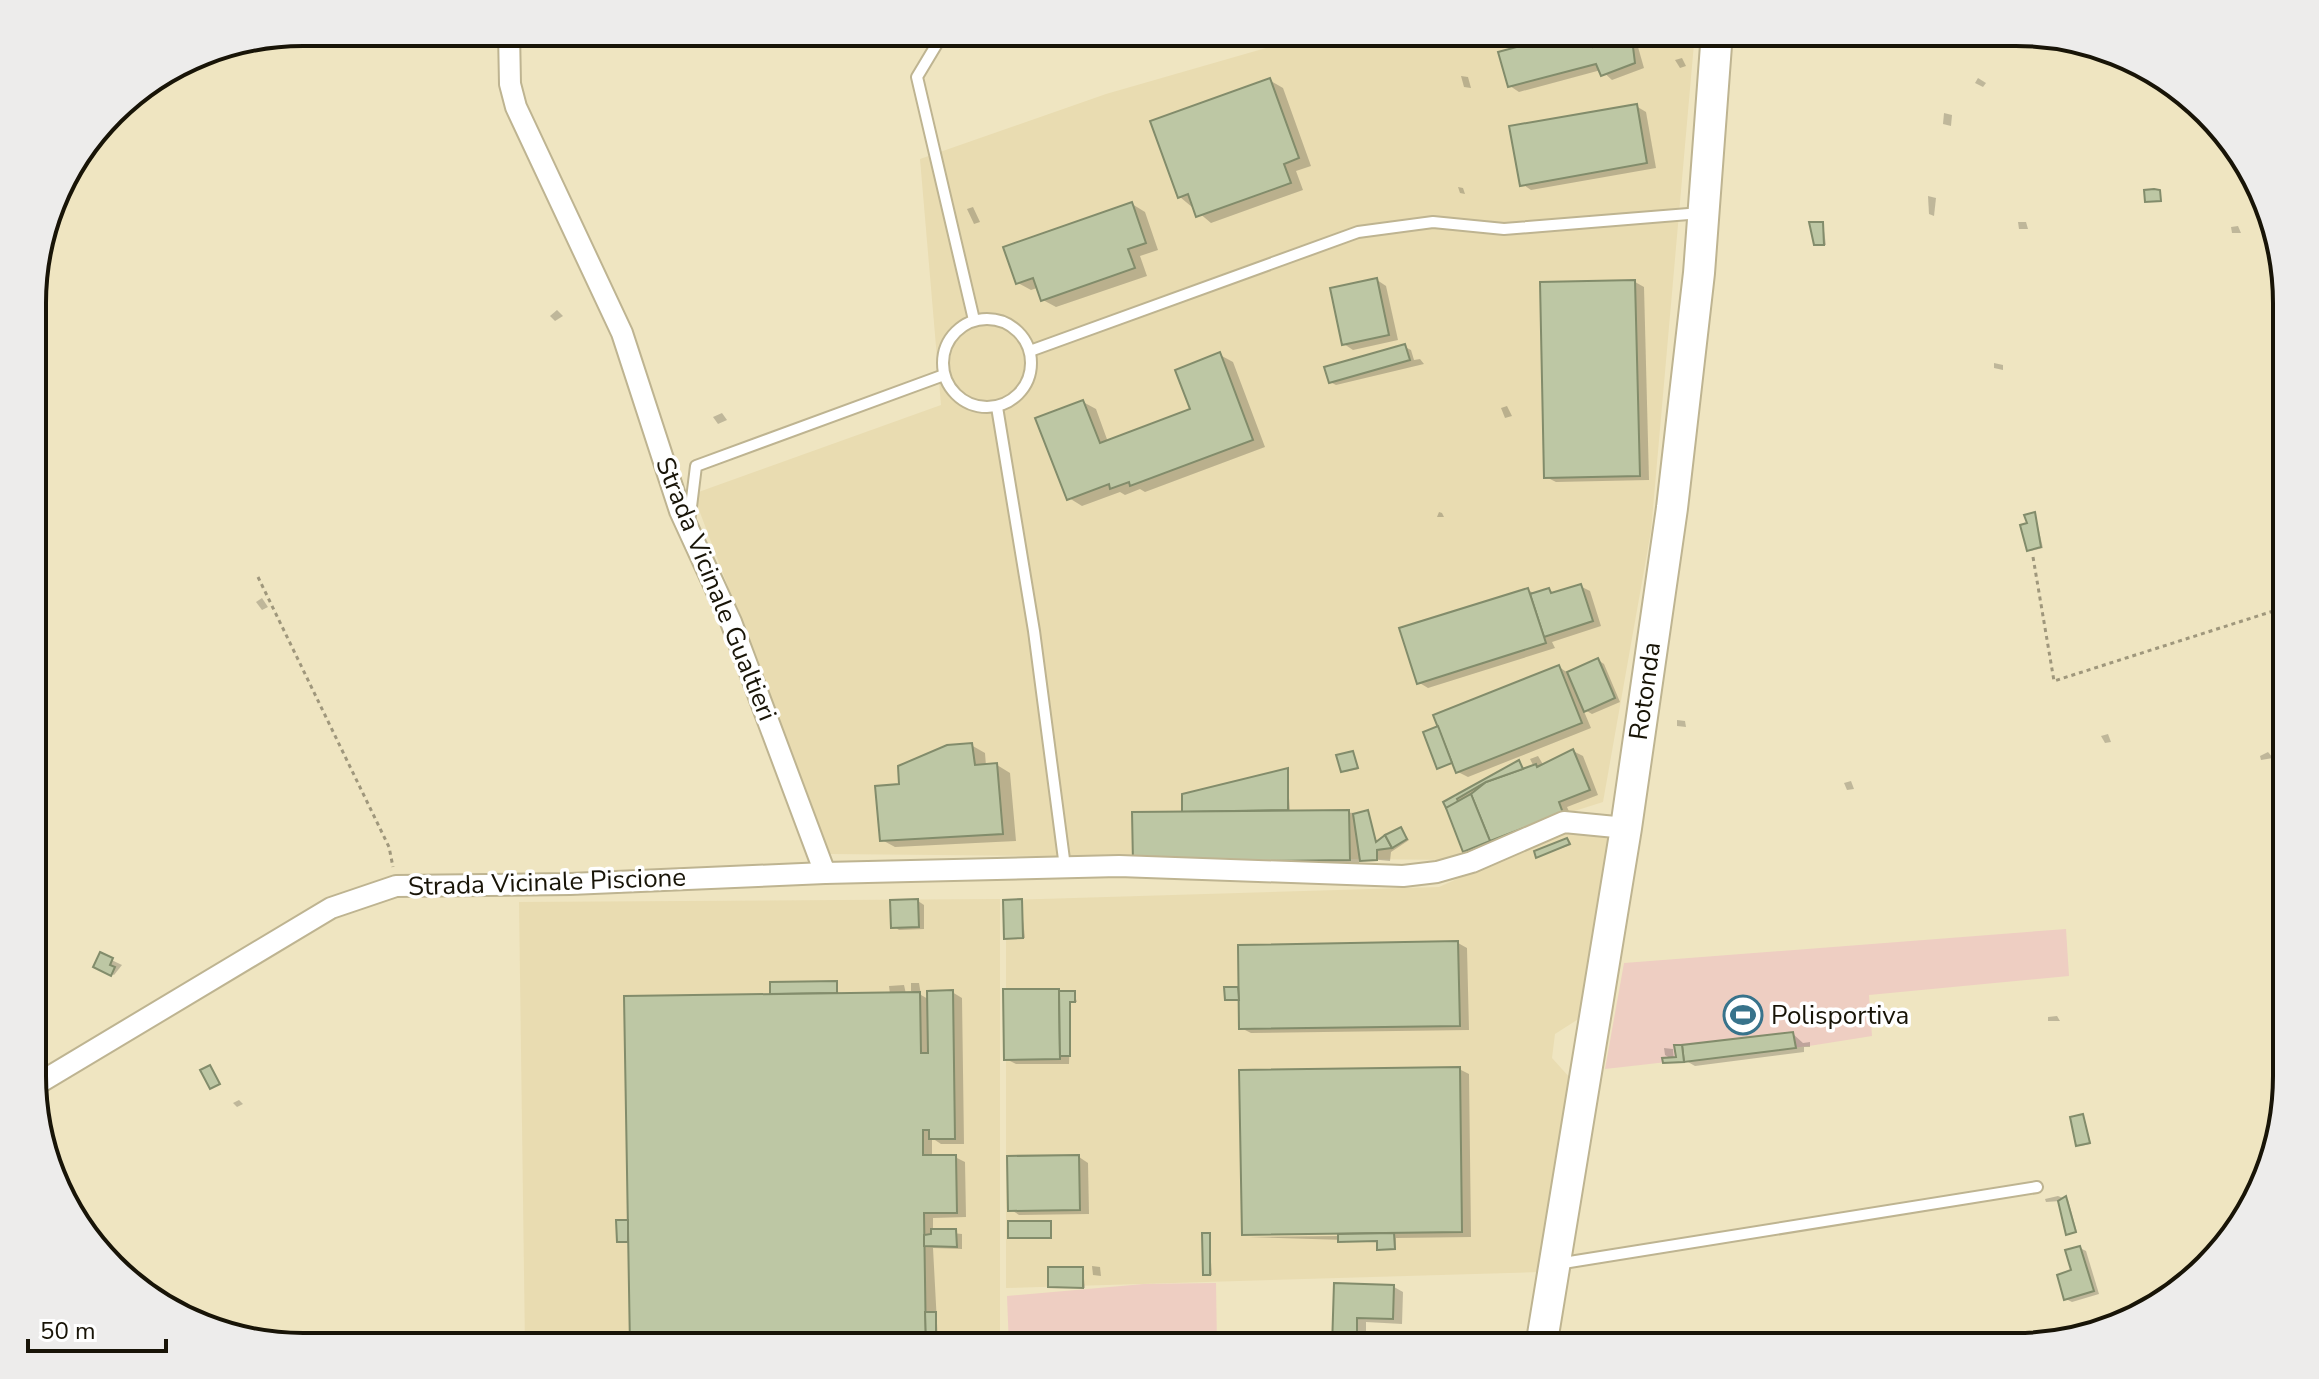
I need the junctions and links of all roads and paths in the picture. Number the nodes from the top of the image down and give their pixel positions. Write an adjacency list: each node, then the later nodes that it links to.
1 (1716, 46): 4 (main road, Rotonda)
2 (509, 47): 9 (street, Strada Vicinale Gualtieri)
3 (935, 47): 5 (lane)
4 (1703, 213): 6 (lane); 13 (main road, Rotonda)
5 (974, 320): 6 (lane); 7 (lane)
6 (1030, 351): 8 (lane)
7 (944, 375): 8 (lane); 9 (lane)
8 (997, 407): 14 (lane)
9 (689, 529): 15 (street, Strada Vicinale Gualtieri)
10 (2033, 557): 12 (path)
11 (258, 577): 16 (path)
12 (2272, 611)
13 (1626, 828): 14 (street); 19 (main road, Rotonda)
14 (1065, 867): 15 (street)
15 (825, 873): 16 (street, Strada Vicinale Piscione)
16 (396, 886): 17 (street, Strada Vicinale Piscione)
17 (46, 1079)
18 (2037, 1187): 19 (lane)
19 (1555, 1264): 20 (main road, Rotonda)
20 (1543, 1332)

